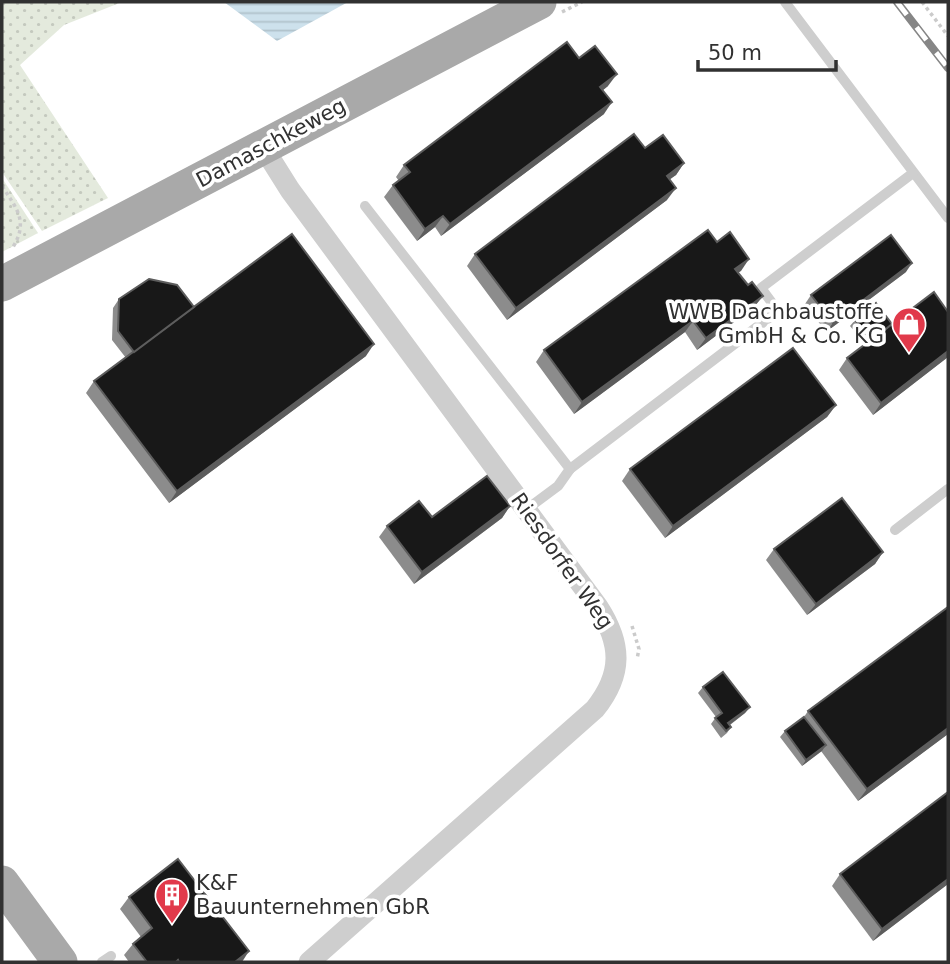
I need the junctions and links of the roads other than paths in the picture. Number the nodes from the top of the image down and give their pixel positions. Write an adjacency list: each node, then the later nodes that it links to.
1 (540, 2): 3 (main road, Damaschkeweg)
2 (785, 2): 4 (lane)
3 (263, 146): 7 (main road, Damaschkeweg); 10 (street, Riesdorfer Weg)
4 (913, 173): 6 (lane); 8 (lane)
5 (365, 206): 8 (lane)
6 (948, 218)
7 (6, 268)
8 (570, 469): 10 (lane)
9 (948, 489): 11 (lane)
10 (527, 509): 14 (street, Riesdorfer Weg)
11 (895, 530)
12 (2, 883): 13 (main road)
13 (60, 962)
14 (309, 962)

